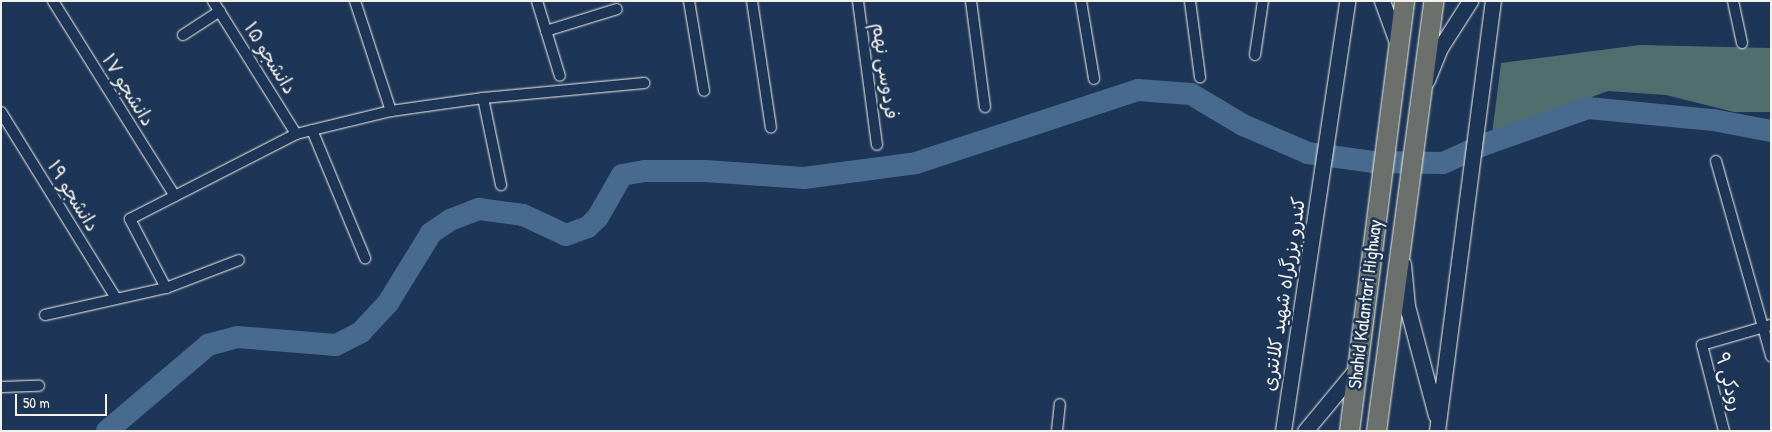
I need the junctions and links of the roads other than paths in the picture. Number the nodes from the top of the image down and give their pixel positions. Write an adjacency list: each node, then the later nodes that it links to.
1 (53, 1): 42 (street, دانشجو ۱۷)
2 (214, 1): 20 (street, دانشجو ۱۵)
3 (355, 1): 34 (street)
4 (537, 1): 21 (street)
5 (689, 1): 30 (street)
6 (752, 1): 36 (street)
7 (858, 1): 39 (street, فردوسی نهم)
8 (971, 1): 33 (street)
9 (1081, 1): 28 (street)
10 (1190, 1): 27 (street)
11 (1263, 1): 25 (street)
12 (1347, 1): 57 (main road, کندرو بزرگراه شهید کلانتری)
13 (1382, 1): 24 (main road)
14 (1404, 1): 24 (highway, Shahid Kalantari Highway)
15 (1433, 1): 31 (highway, Shahid Kalantari Highway)
16 (1470, 1): 31 (main road)
17 (1493, 1): 55 (main road)
18 (1734, 1): 23 (street)
19 (617, 9): 21 (street)
20 (220, 11): 22 (street); 38 (street, دانشجو ۱۵)
21 (546, 31): 26 (street)
22 (183, 35)
23 (1742, 43)
24 (1398, 47): 51 (highway, Shahid Kalantari Highway)
25 (1255, 55)
26 (560, 76)
27 (1200, 77)
28 (1094, 79)
29 (644, 83): 32 (street)
30 (704, 92)
31 (1420, 95): 43 (highway, Shahid Kalantari Highway)
32 (483, 98): 34 (street); 41 (street)
33 (985, 107)
34 (392, 111): 37 (street)
35 (1, 112): 47 (street, دانشجو ۱۹)
36 (771, 128)
37 (312, 130): 38 (street); 44 (street)
38 (296, 134): 42 (street)
39 (877, 145)
40 (1716, 161): 49 (street)
41 (501, 185)
42 (175, 196): 46 (street)
43 (1401, 245): 55 (main road); 60 (highway, Shahid Kalantari Highway)
44 (365, 258)
45 (239, 260): 46 (street)
46 (166, 288): 47 (street)
47 (116, 298): 48 (street)
48 (45, 315)
49 (1767, 326): 50 (street); 61 (street, رودکی ۹)
50 (1771, 356)
51 (1359, 366): 58 (main road); 59 (highway, Shahid Kalantari Highway)
52 (39, 386): 53 (street)
53 (1, 387)
54 (1060, 404): 56 (street)
55 (1438, 428)
56 (1058, 431)
57 (1283, 431)
58 (1306, 431)
59 (1349, 431)
60 (1376, 431)
61 (1724, 431)

